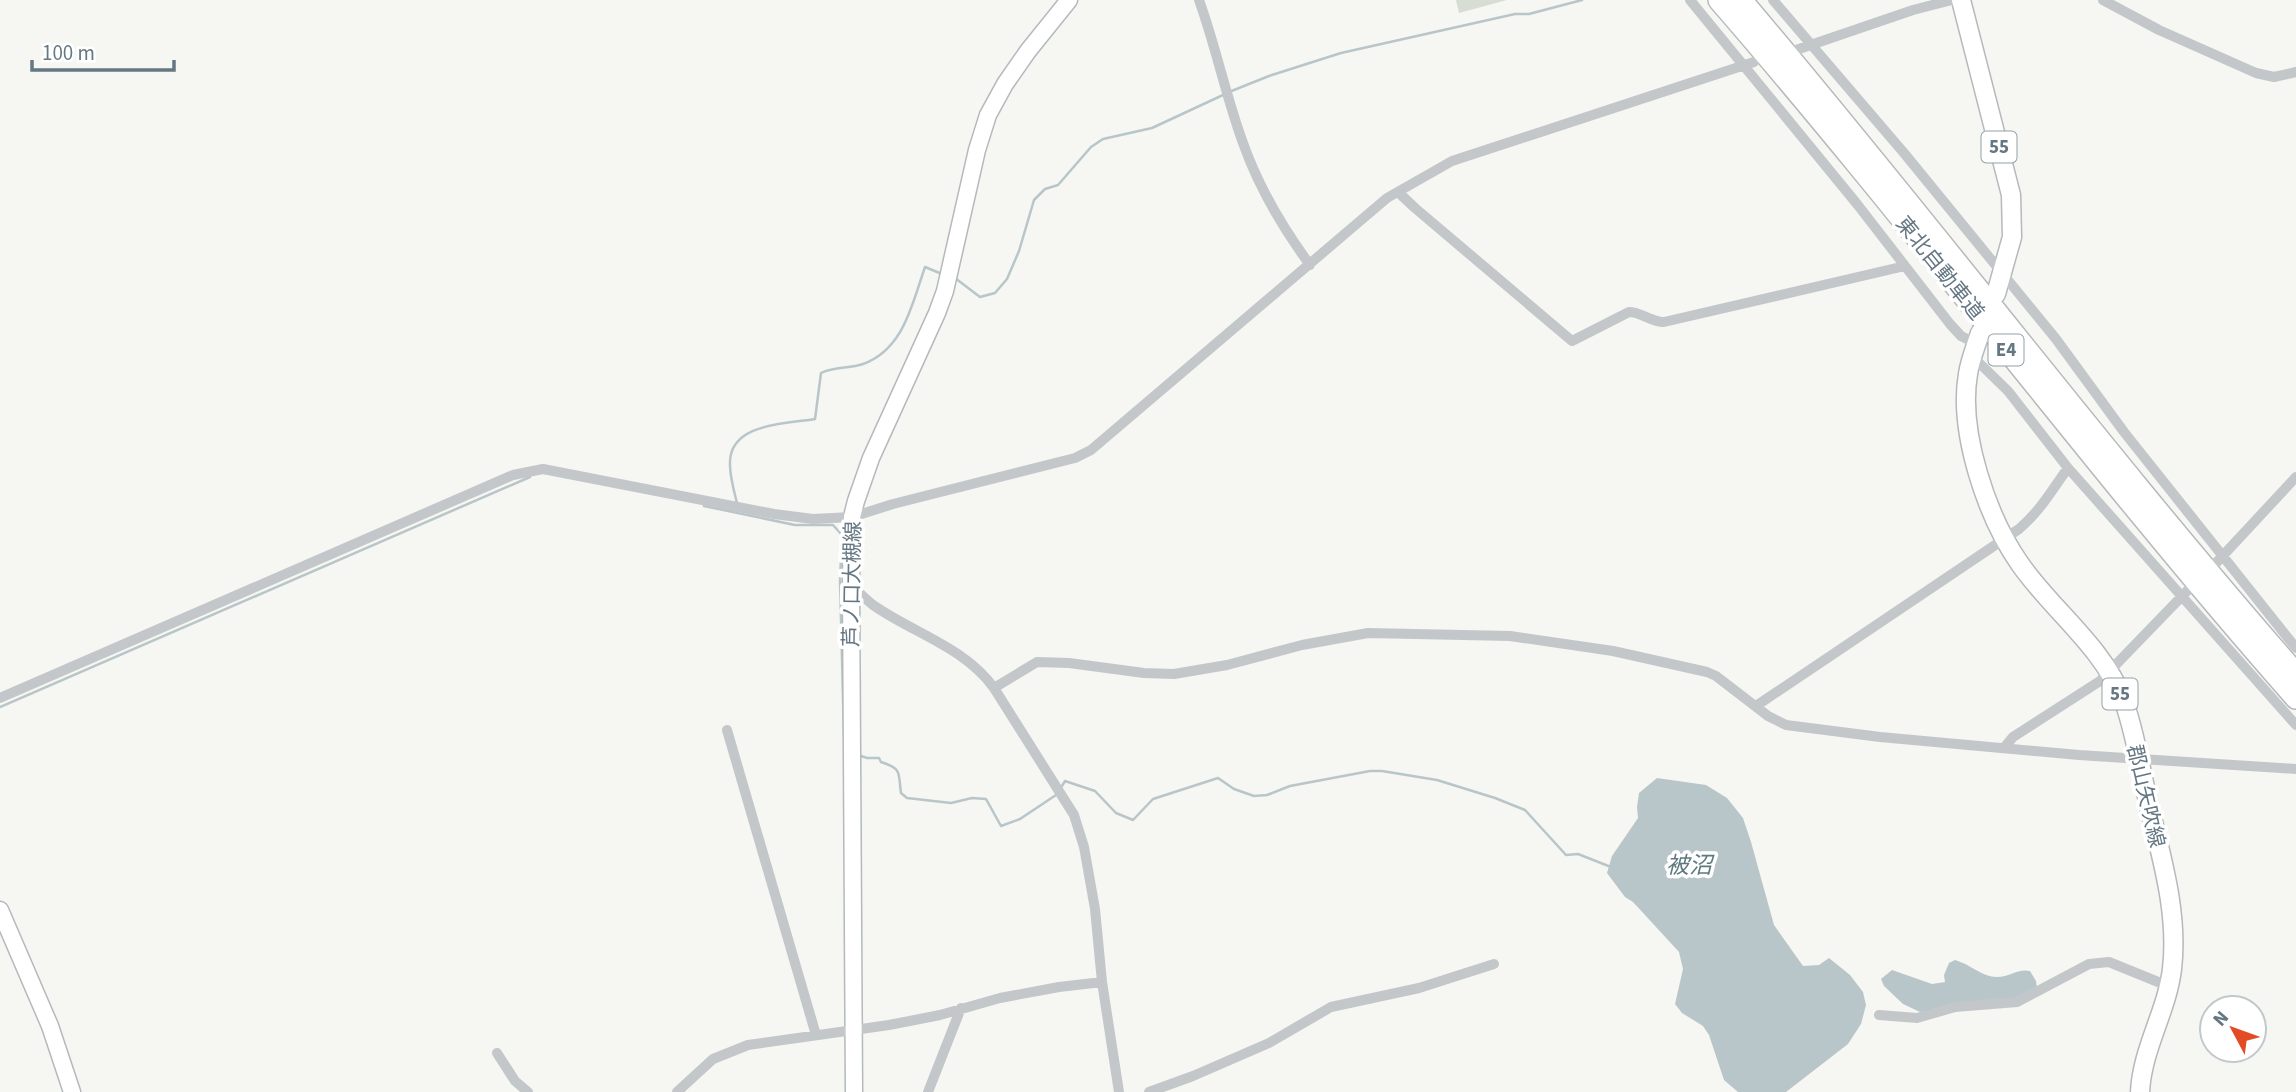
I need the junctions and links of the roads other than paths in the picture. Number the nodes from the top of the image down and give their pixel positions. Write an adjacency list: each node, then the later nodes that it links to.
1 (1069, 0): 22 (main road, 芦ノ口大槻線)
2 (1199, 0): 15 (street)
3 (1690, 0): 12 (street)
4 (1719, 0): 32 (highway, 東北自動車道 / E4)
5 (1741, 0): 29 (highway, 東北自動車道 / E4)
6 (1773, 0): 10 (street)
7 (1952, 0): 10 (street)
8 (1961, 0): 17 (main road, 55)
9 (2103, 0): 13 (street)
10 (1812, 44): 11 (street); 17 (street)
11 (1796, 50)
12 (1749, 64): 14 (street); 16 (street)
13 (2296, 72)
14 (1398, 192): 15 (street); 16 (street)
15 (1310, 265): 22 (street)
16 (1905, 266): 19 (street)
17 (2003, 274): 18 (main road, 55); 24 (street)
18 (1996, 294)
19 (1976, 344): 20 (street); 23 (main road, 郡山矢吹線 / 55)
20 (2068, 468): 23 (street); 26 (street)
21 (2296, 477): 24 (street)
22 (852, 517): 25 (main road, 芦ノ口大槻線); 31 (street)
23 (2005, 536): 28 (main road, 郡山矢吹線 / 55); 33 (street)
24 (2220, 559): 27 (street)
25 (850, 585): 30 (street); 45 (main road, 芦ノ口大槻線)
26 (2185, 594): 28 (street); 34 (street)
27 (2296, 648)
28 (2109, 672): 36 (street); 37 (main road, 郡山矢吹線 / 55)
29 (2296, 674)
30 (994, 688): 33 (street); 41 (street)
31 (0, 698)
32 (2296, 698)
33 (1756, 706): 36 (street)
34 (2296, 725)
35 (727, 730): 46 (street)
36 (2004, 748): 37 (street)
37 (2138, 760): 38 (street); 42 (main road, 郡山矢吹線 / 55)
38 (2296, 769)
39 (0, 910): 48 (main road)
40 (1494, 964): 54 (street)
41 (1102, 982): 43 (street); 53 (street)
42 (2168, 986): 44 (street); 55 (main road, 郡山矢吹線 / 55)
43 (961, 1008): 45 (street); 52 (street)
44 (1879, 1015)
45 (852, 1031): 46 (street); 51 (main road, 芦ノ口大槻線)
46 (816, 1035): 50 (street)
47 (497, 1053): 49 (street)
48 (72, 1092)
49 (528, 1092)
50 (677, 1092)
51 (854, 1092)
52 (928, 1092)
53 (1119, 1092)
54 (1149, 1092)
55 (2140, 1092)

